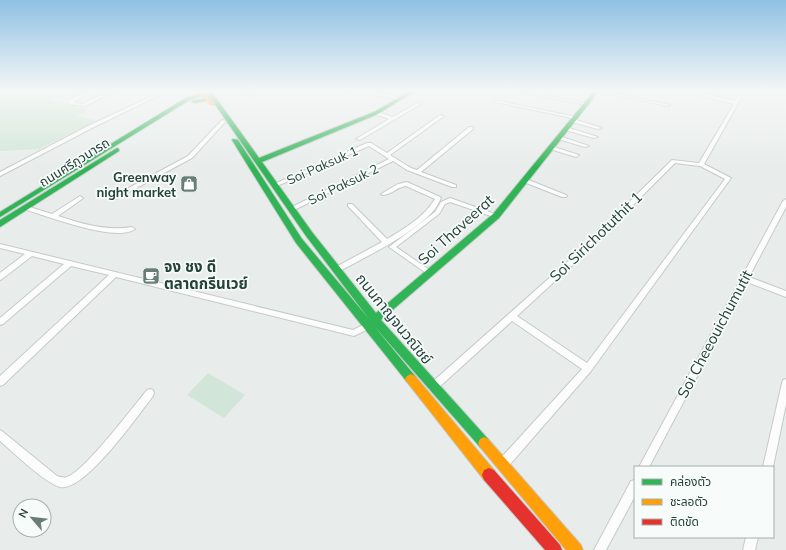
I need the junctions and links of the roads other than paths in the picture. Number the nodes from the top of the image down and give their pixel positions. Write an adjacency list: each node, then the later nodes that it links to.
1 (114, 117): 30 (street)
2 (164, 117): 34 (main road, ถนนศรีภูวนารถ)
3 (166, 117): 35 (main road, ถนนศรีภูวนารถ)
4 (221, 117): 15 (main road, ถนนกาญจนวณิชย์)
5 (224, 117): 27 (main road, ถนนกาญจนวณิชย์)
6 (367, 117): 27 (main road)
7 (386, 117): 13 (street)
8 (397, 117): 13 (street)
9 (441, 117): 24 (street)
10 (561, 117): 14 (street)
11 (578, 117): 14 (main road, Soi Thaveerat)
12 (728, 117): 28 (street)
13 (393, 119): 21 (street)
14 (575, 120): 17 (street); 18 (main road, Soi Thaveerat)
15 (224, 121): 39 (street); 61 (main road, ถนนกาญจนวณิชย์)
16 (471, 128): 29 (street)
17 (600, 128)
18 (567, 129): 19 (street); 20 (main road, Soi Thaveerat)
19 (596, 137)
20 (560, 138): 22 (street); 23 (main road, Soi Thaveerat)
21 (358, 139)
22 (586, 146)
23 (552, 148): 25 (street); 31 (main road, Soi Thaveerat)
24 (387, 155): 26 (street); 32 (street, Soi Paksuk 1)
25 (576, 155)
26 (393, 159): 29 (street); 43 (street, Soi Paksuk 2)
27 (258, 161): 32 (main road, ถนนกาญจนวณิชย์)
28 (701, 165): 59 (street, Soi Sirichotuthit 1); 62 (street)
29 (418, 172): 33 (street)
30 (0, 174)
31 (526, 181): 37 (street); 46 (main road, Soi Thaveerat)
32 (275, 185): 43 (main road, ถนนกาญจนวณิชย์)
33 (454, 186)
34 (43, 188): 35 (main road); 44 (main road, ถนนศรีภูวนารถ)
35 (52, 191): 42 (main road, ถนนศรีภูวนารถ)
36 (384, 194): 49 (street)
37 (564, 196)
38 (80, 198): 45 (street)
39 (114, 198)
40 (786, 201): 57 (street, Soi Cheeouichumutit)
41 (350, 205): 49 (street)
42 (26, 208): 45 (street); 47 (main road, ถนนศรีภูวนารถ)
43 (292, 209): 53 (main road, ถนนกาญจนวณิชย์)
44 (0, 215)
45 (54, 216): 48 (street)
46 (496, 216): 55 (main road, Soi Thaveerat); 55 (street)
47 (0, 224)
48 (132, 229)
49 (385, 241): 53 (street)
50 (0, 246): 51 (street)
51 (30, 254): 52 (street); 56 (street)
52 (69, 264): 54 (street); 60 (street)
53 (336, 270): 61 (main road, ถนนกาญจนวณิชย์)
54 (114, 274): 61 (street); 63 (street)
55 (429, 274): 61 (main road, Soi Thaveerat)
56 (0, 278)
57 (744, 278): 58 (street); 69 (street, Soi Cheeouichumutit)
58 (786, 294)
59 (512, 316): 62 (street); 65 (street, Soi Sirichotuthit 1)
60 (0, 322)
61 (372, 322): 65 (main road, ถนนกาญจนวณิชย์); 73 (main road, ถนนกาญจนวณิชย์)
62 (588, 368): 68 (street)
63 (0, 382)
64 (786, 383): 70 (street)
65 (433, 387): 68 (main road, ถนนกาญจนวณิชย์)
66 (150, 393): 67 (street)
67 (0, 435)
68 (503, 464): 74 (main road, ถนนกาญจนวณิชย์)
69 (645, 466)
70 (768, 466)
71 (634, 486): 75 (street)
72 (752, 538): 76 (street)
73 (555, 550)
74 (576, 550)
75 (600, 550)
76 (749, 550)

